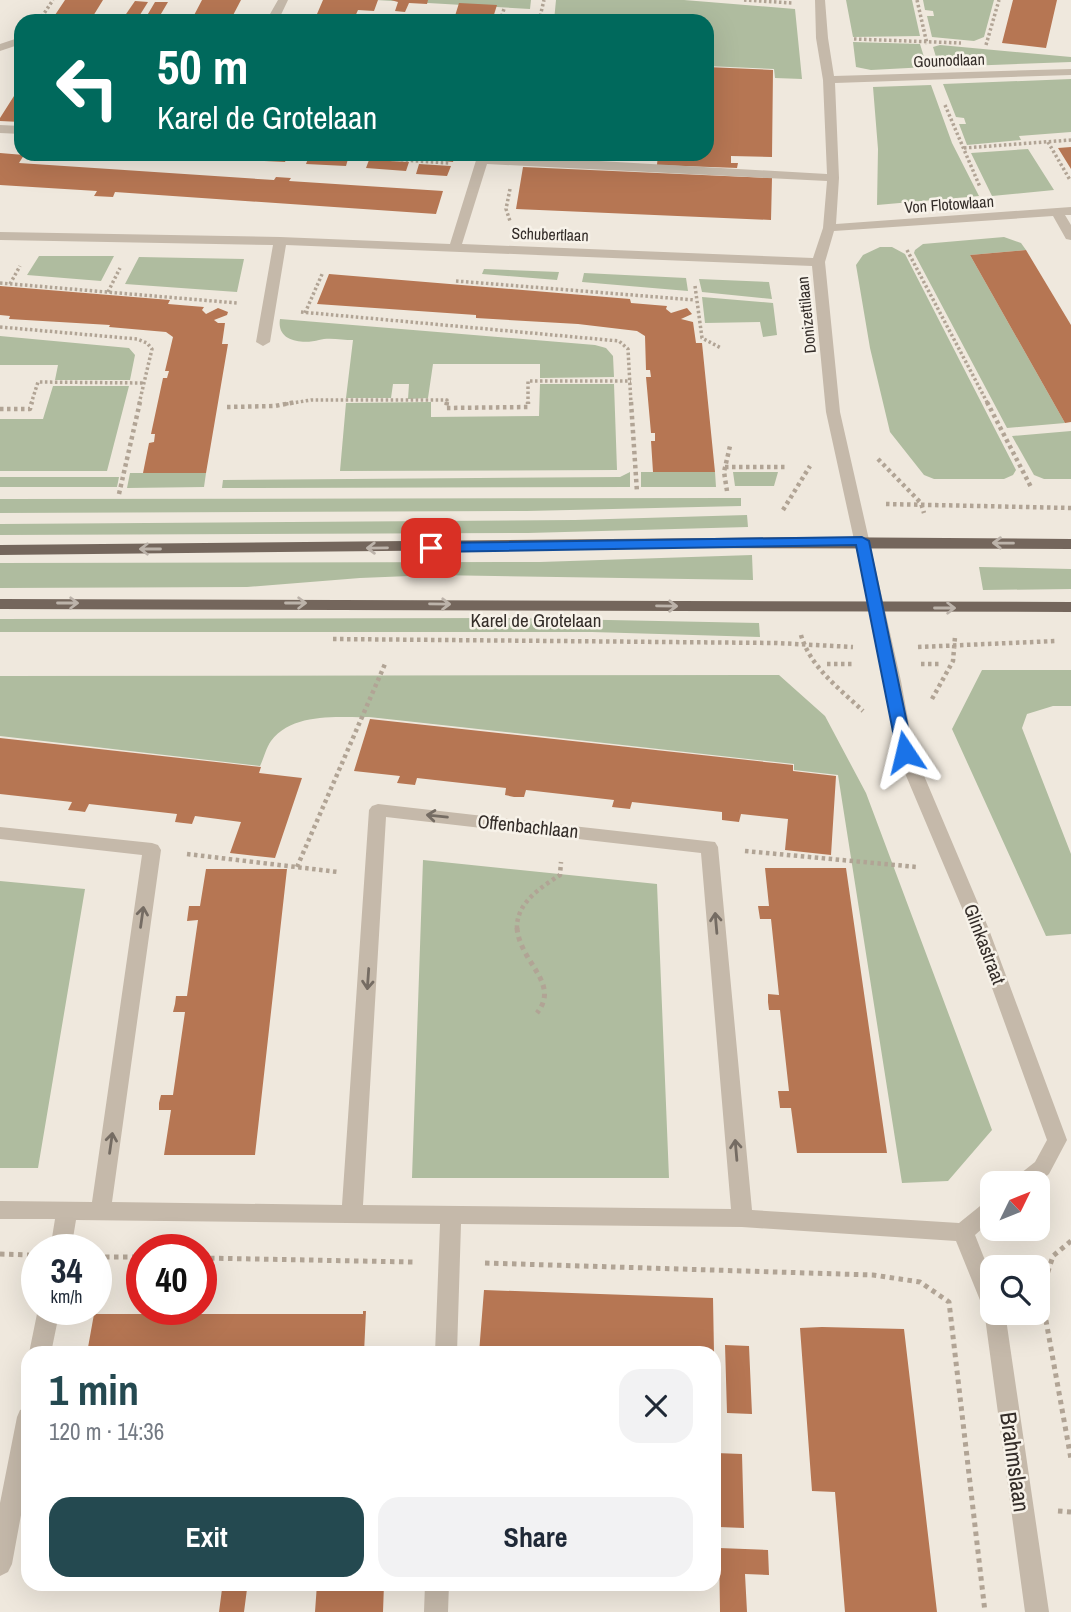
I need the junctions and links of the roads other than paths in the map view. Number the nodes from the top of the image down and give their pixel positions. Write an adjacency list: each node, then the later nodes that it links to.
1 (820, 3): 3 (street, Donizettilaan)
2 (1071, 72): 3 (street, Gounodlaan)
3 (829, 80): 6 (street, Donizettilaan)
4 (482, 161): 13 (street)
5 (499, 161): 6 (street)
6 (833, 178): 9 (street, Donizettilaan)
7 (1071, 211): 8 (street, Von Flotowlaan)
8 (1056, 212): 9 (street, Von Flotowlaan); 11 (street)
9 (829, 228): 14 (street, Donizettilaan)
10 (0, 236): 12 (street, Schubertlaan)
11 (1071, 236)
12 (280, 241): 13 (street, Schubertlaan); 15 (street)
13 (455, 247): 14 (street, Schubertlaan)
14 (818, 262): 16 (street, Donizettilaan)
15 (263, 342)
16 (862, 541): 17 (main road, one-way to 16); 18 (main road, one-way to 18); 21 (street, Glinkastraat)
17 (1071, 544)
18 (0, 550)
19 (0, 604): 21 (main road, Karel de Grotelaan, one-way to 21)
20 (1071, 607): 21 (main road, Karel de Grotelaan, one-way to 20)
21 (877, 608): 23 (street, Glinkastraat)
22 (0, 832): 26 (street, one-way to 22)
23 (1064, 1141): 24 (street)
24 (1038, 1171)
25 (0, 1210): 27 (street)
26 (101, 1210): 27 (street); 28 (street)
27 (67, 1212): 33 (street)
28 (352, 1212): 29 (street); 30 (street, Offenbachlaan, one-way to 28)
29 (451, 1216): 30 (street); 38 (street)
30 (742, 1218): 32 (street)
31 (980, 1218): 32 (street)
32 (963, 1232): 34 (street)
33 (63, 1234)
34 (980, 1274)
35 (46, 1325): 37 (street)
36 (995, 1325): 43 (street, Brahmslaan)
37 (41, 1346)
38 (446, 1346)
39 (21, 1454): 40 (street)
40 (0, 1564)
41 (437, 1591): 42 (street)
42 (436, 1612)
43 (1037, 1612)

